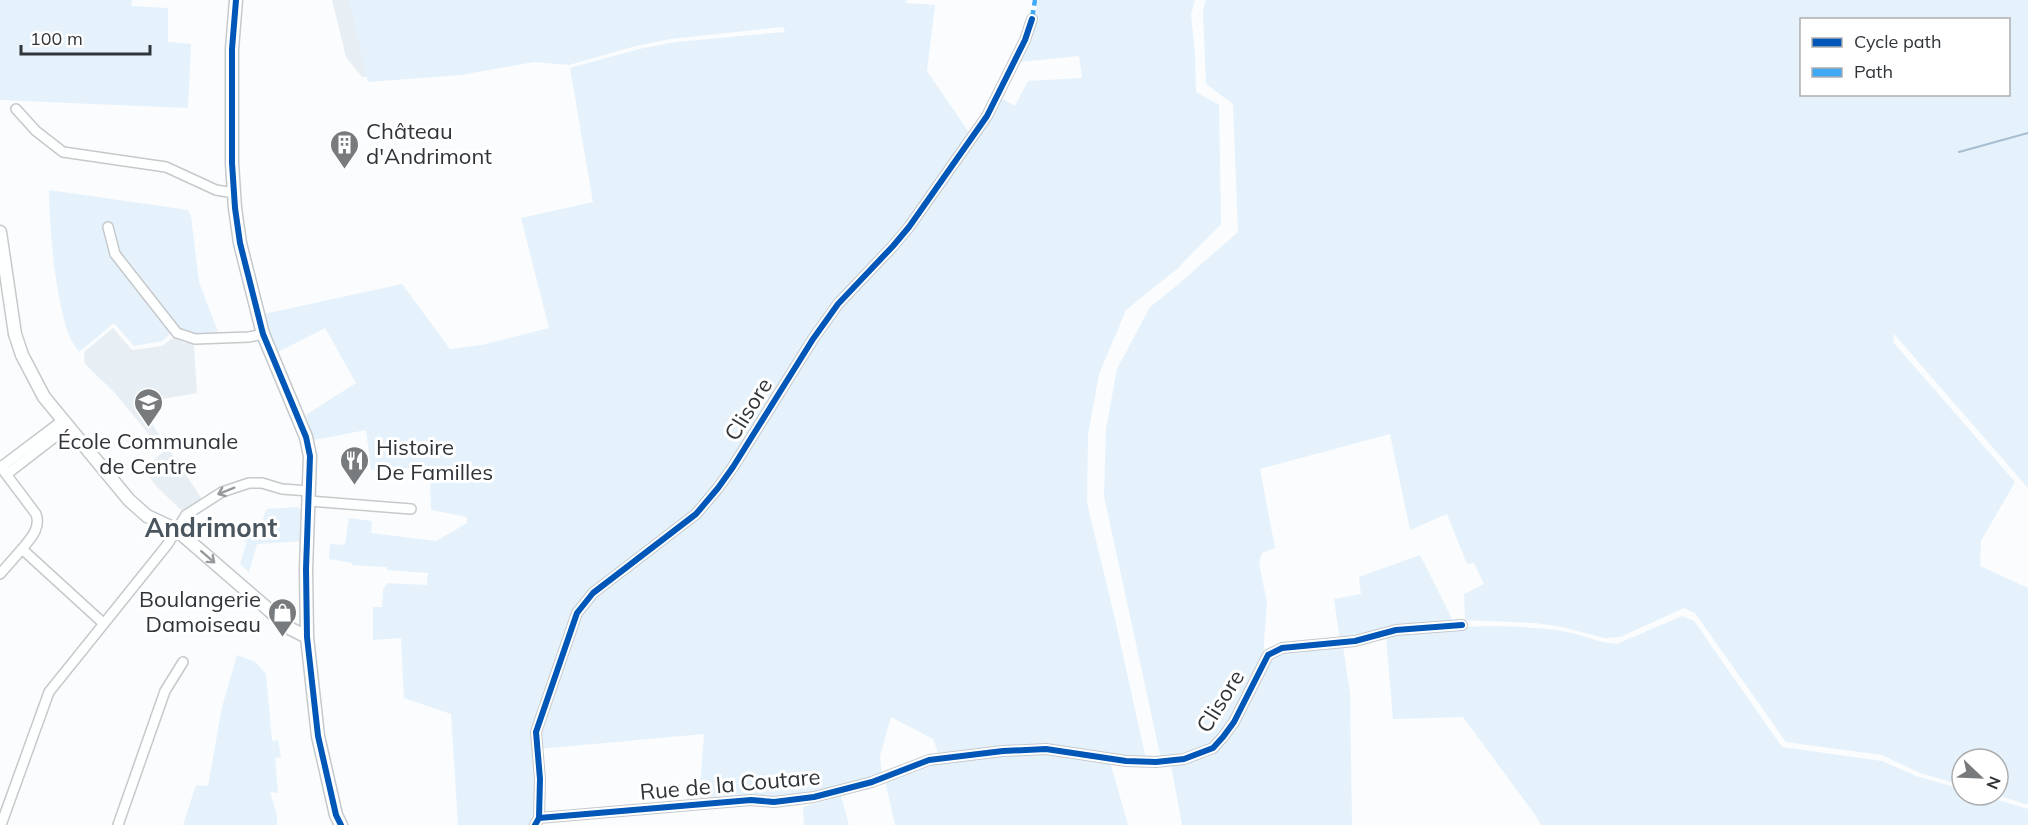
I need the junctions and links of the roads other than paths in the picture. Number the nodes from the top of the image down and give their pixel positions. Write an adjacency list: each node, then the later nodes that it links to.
1 (237, 0): 4 (street)
2 (1032, 19): 20 (street, Clisore)
3 (16, 109): 4 (street)
4 (234, 193): 7 (street)
5 (108, 227): 7 (street)
6 (0, 232): 8 (street)
7 (263, 334): 10 (street)
8 (65, 423): 9 (street); 12 (street)
9 (2, 469): 13 (street)
10 (309, 496): 11 (street); 12 (street, one-way to 12); 17 (street)
11 (411, 509)
12 (175, 529): 15 (street); 17 (street, one-way to 17)
13 (22, 549): 14 (street); 15 (street)
14 (0, 574)
15 (103, 622): 21 (street)
16 (1462, 625): 19 (street, Clisore)
17 (307, 637): 23 (street)
18 (183, 662): 22 (street)
19 (963, 756): 20 (street, Rue de la Coutare)
20 (537, 821)
21 (1, 825)
22 (118, 825)
23 (341, 825)

